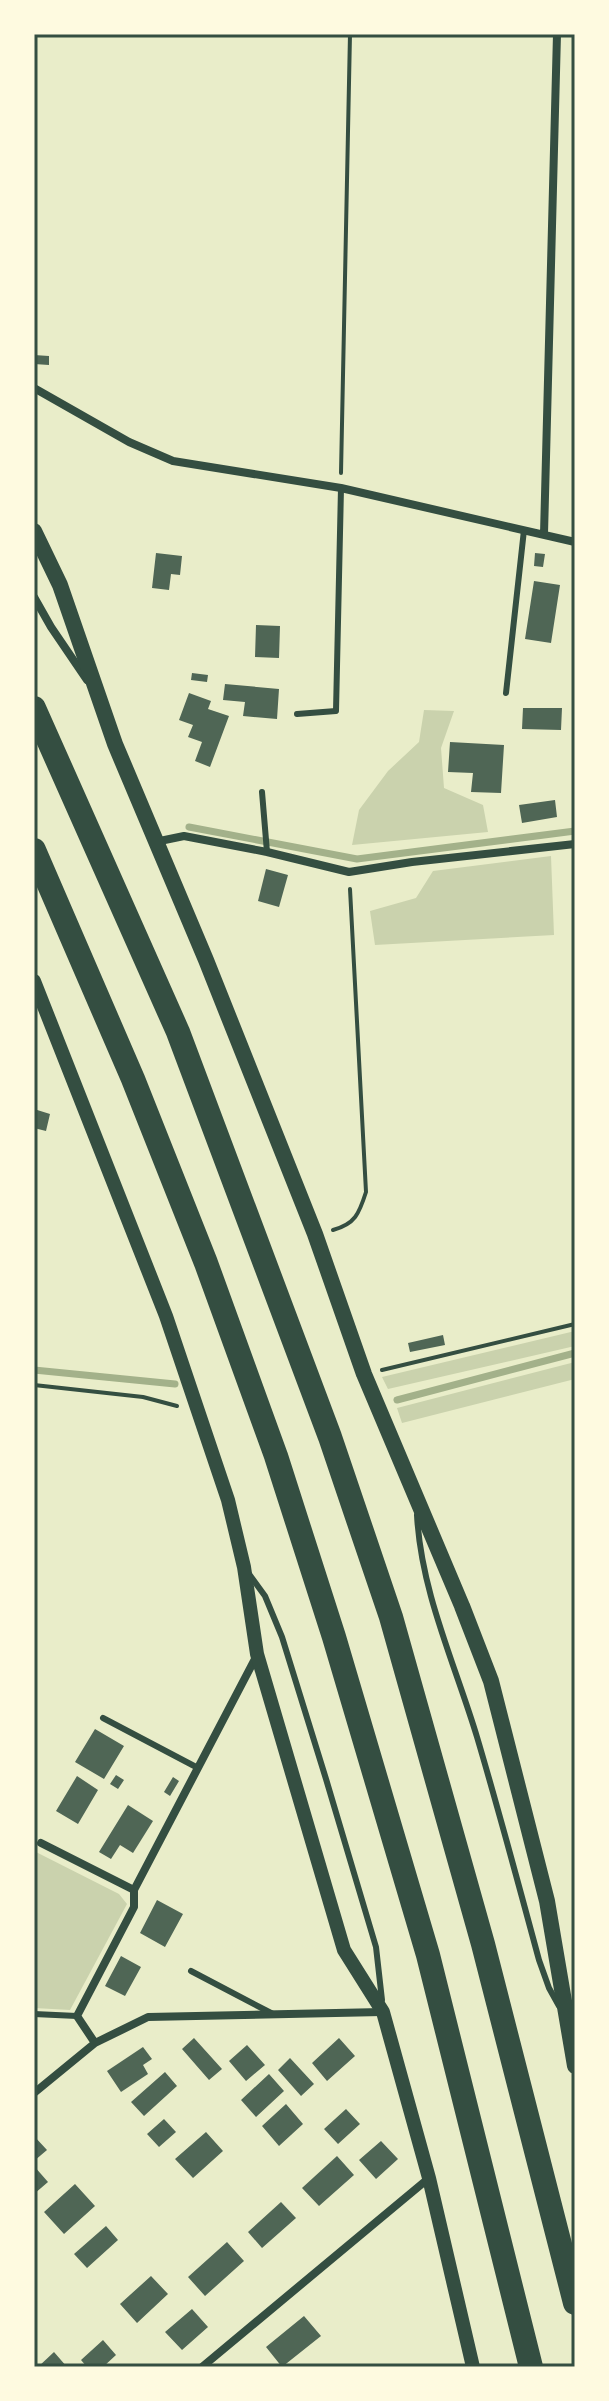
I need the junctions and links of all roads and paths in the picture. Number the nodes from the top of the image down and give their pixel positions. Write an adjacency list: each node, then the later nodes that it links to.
1 (350, 34): 4 (path)
2 (557, 34): 7 (street)
3 (34, 388): 4 (street)
4 (341, 488): 5 (street); 13 (lane)
5 (524, 530): 7 (street); 11 (lane)
6 (34, 531): 10 (main road)
7 (544, 534): 8 (street)
8 (575, 542)
9 (34, 597): 10 (street)
10 (95, 692): 15 (main road)
11 (506, 693)
12 (34, 708): 43 (highway)
13 (297, 714)
14 (262, 792): 18 (lane)
15 (155, 842): 18 (street); 21 (main road)
16 (575, 844): 19 (street)
17 (34, 850): 46 (highway)
18 (267, 852): 19 (street)
19 (349, 872): 21 (path)
20 (34, 981): 25 (street)
21 (315, 1234): 23 (main road)
22 (575, 1324): 23 (path)
23 (364, 1374): 26 (main road)
24 (34, 1385): 25 (path)
25 (193, 1398): 27 (street)
26 (416, 1503): 38 (main road); 38 (lane)
27 (244, 1567): 28 (street); 34 (lane)
28 (257, 1654): 30 (street); 34 (street)
29 (103, 1718): 30 (lane)
30 (198, 1768): 32 (street)
31 (41, 1843): 32 (street)
32 (134, 1890): 37 (street)
33 (191, 1971): 36 (lane)
34 (383, 2012): 36 (street); 42 (street)
35 (34, 2014): 37 (lane)
36 (273, 2014): 39 (street)
37 (77, 2016): 39 (street)
38 (572, 2021): 40 (main road)
39 (95, 2043): 41 (street)
40 (575, 2066)
41 (34, 2093)
42 (429, 2178): 44 (street); 45 (street)
43 (575, 2303)
44 (202, 2367)
45 (473, 2367)
46 (531, 2367)

